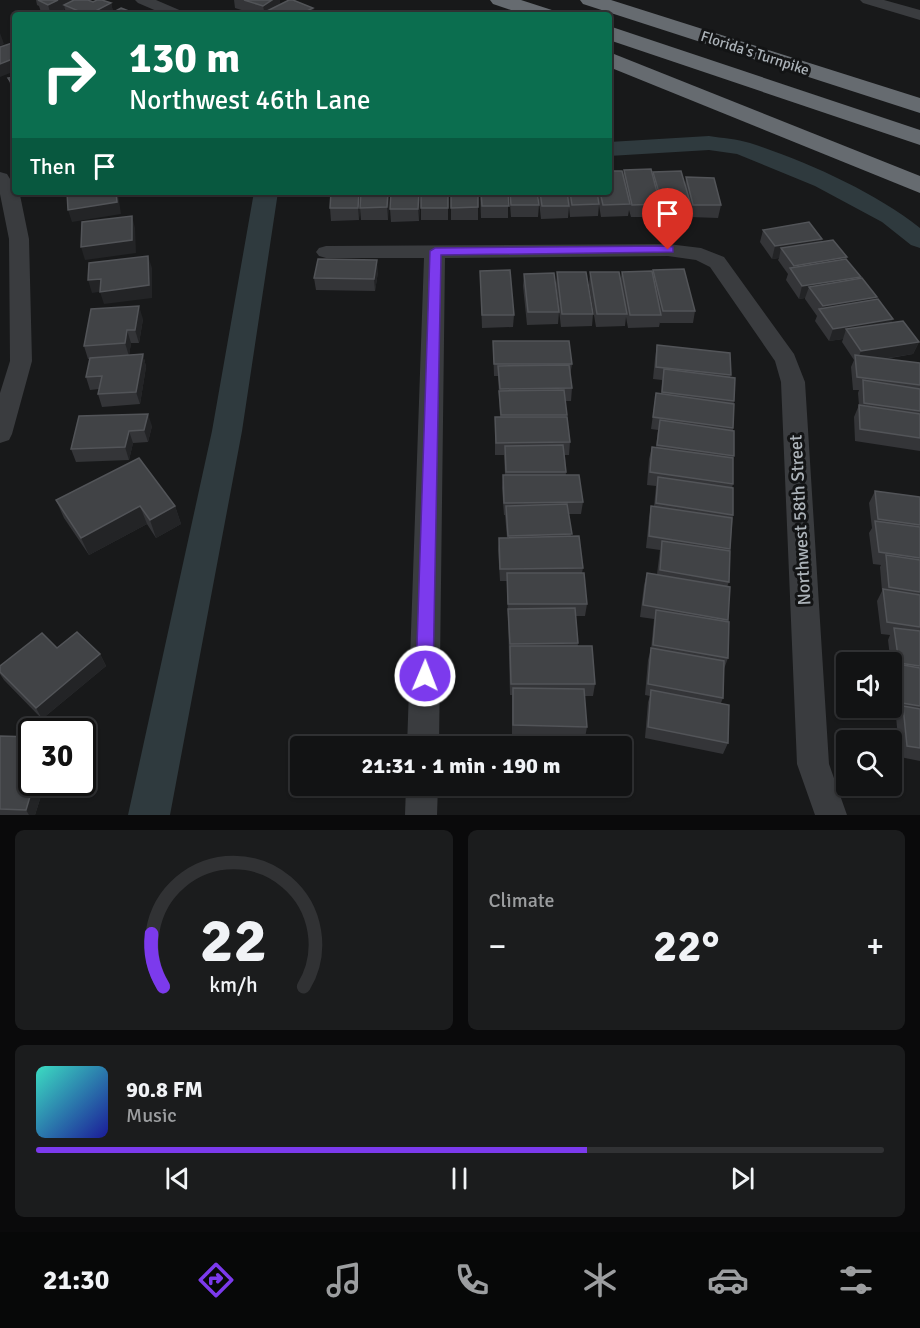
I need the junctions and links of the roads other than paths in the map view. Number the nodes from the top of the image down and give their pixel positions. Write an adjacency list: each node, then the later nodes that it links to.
1 (143, 0): 5 (street)
2 (590, 0): 10 (highway, Florida's Turnpike)
3 (876, 1): 7 (street)
4 (514, 6): 6 (highway)
5 (172, 12)
6 (537, 12)
7 (920, 15)
8 (612, 34): 11 (highway, Florida's Turnpike)
9 (612, 60): 13 (highway)
10 (920, 106)
11 (920, 138)
12 (0, 178): 16 (street)
13 (920, 185)
14 (435, 251): 15 (street); 17 (street); 20 (street, Northwest 58th Street)
15 (326, 252)
16 (0, 434)
17 (423, 736)
18 (422, 796): 19 (street)
19 (421, 815)
20 (831, 815)

